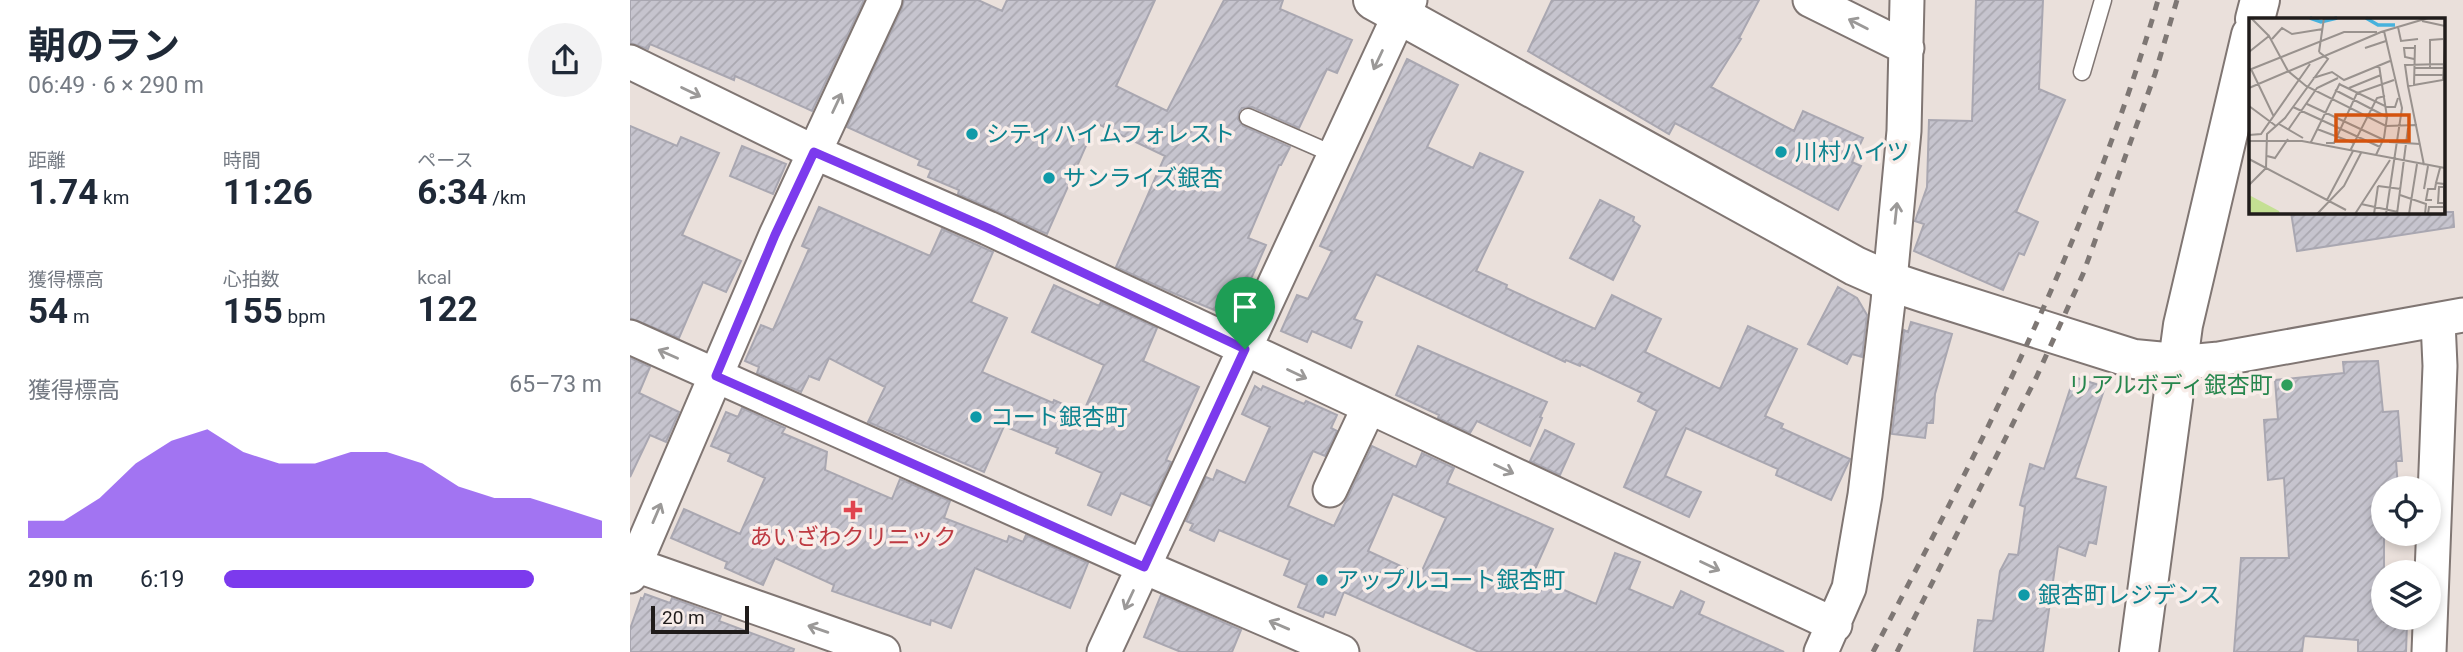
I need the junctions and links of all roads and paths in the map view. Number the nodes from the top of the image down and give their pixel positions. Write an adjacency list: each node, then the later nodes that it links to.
1 (885, 0): 13 (street, one-way to 1)
2 (1810, 0): 9 (street, one-way to 2)
3 (1907, 0): 9 (street)
4 (2103, 0): 11 (lane)
5 (2260, 0): 7 (street)
6 (1395, 5): 14 (street, one-way to 14); 15 (street)
7 (2255, 18)
8 (2249, 44): 19 (street)
9 (1907, 48): 15 (street, one-way to 9)
10 (630, 62): 13 (street, one-way to 13)
11 (2082, 72)
12 (1248, 117): 14 (lane)
13 (814, 152): 18 (street); 20 (street)
14 (1335, 155): 18 (street)
15 (1889, 281): 19 (street); 25 (street)
16 (2451, 318): 19 (street); 30 (street)
17 (630, 337): 20 (street, one-way to 17)
18 (1245, 349): 21 (street, one-way to 21); 23 (street)
19 (2176, 363): 29 (street)
20 (716, 376): 23 (street); 24 (street, one-way to 20)
21 (1368, 407): 22 (street); 25 (street, one-way to 25)
22 (1330, 491)
23 (1144, 567): 27 (street, one-way to 27); 28 (street, one-way to 23)
24 (632, 568): 26 (street, one-way to 24)
25 (1828, 638)
26 (883, 652)
27 (1104, 652)
28 (1342, 652)
29 (2139, 652)
30 (2429, 652)

